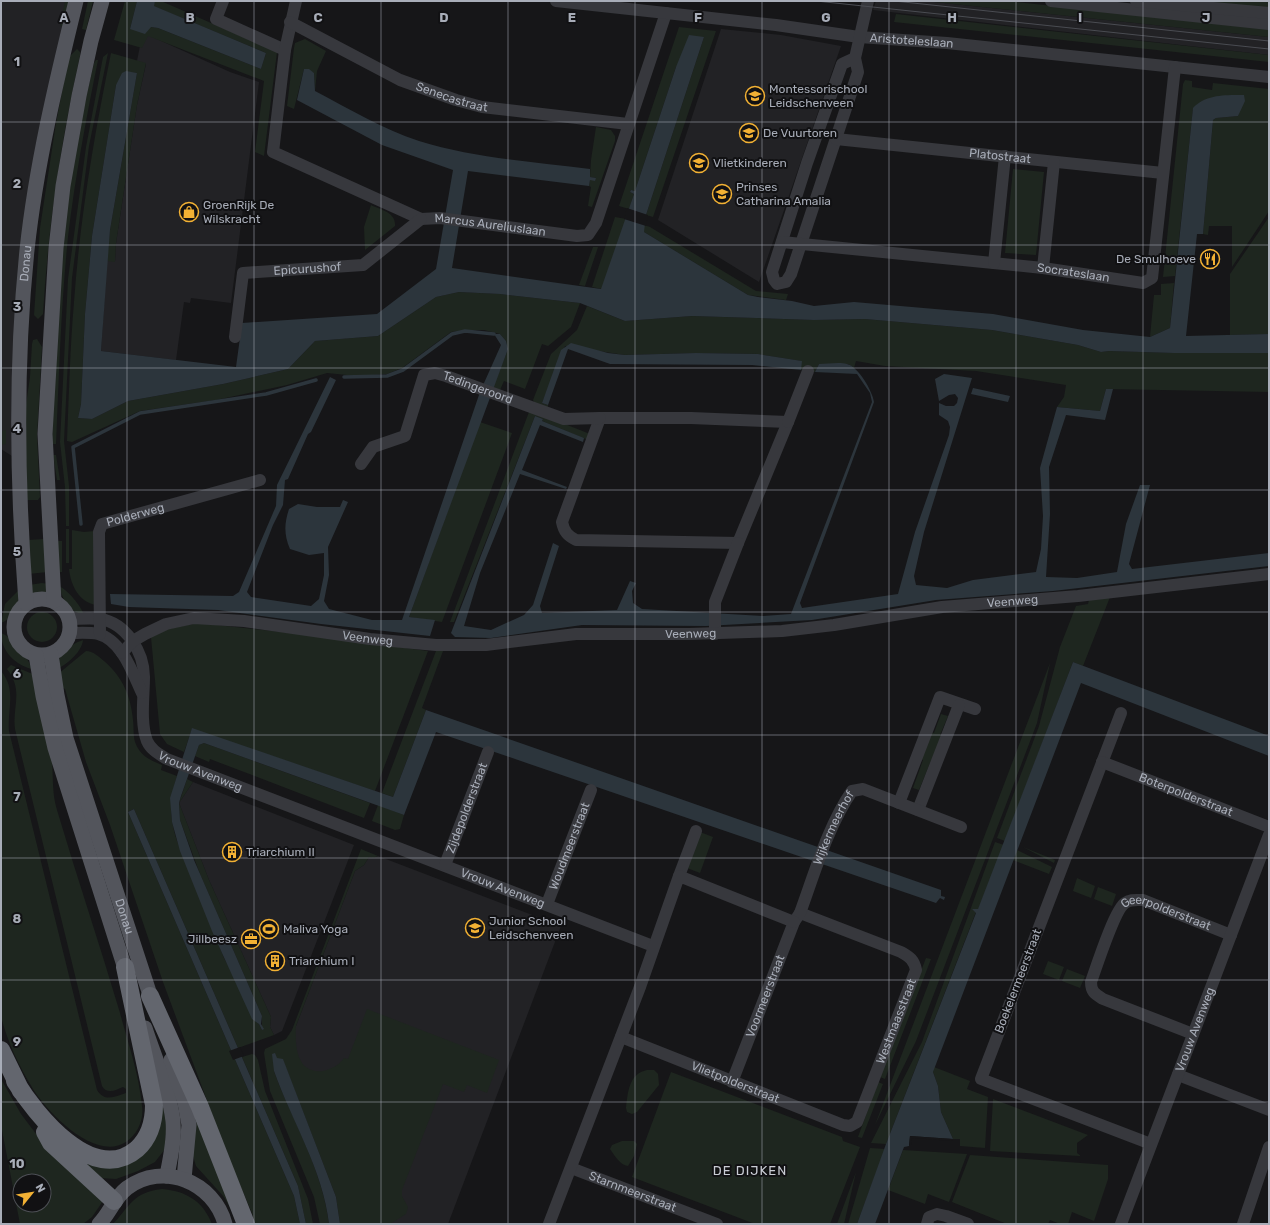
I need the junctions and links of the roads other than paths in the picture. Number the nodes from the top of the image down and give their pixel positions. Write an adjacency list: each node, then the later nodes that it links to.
1 (76, 1): 37 (main road, Donau)
2 (102, 1): 36 (main road)
3 (223, 1): 14 (street)
4 (296, 1): 11 (street, Marcus Aureliuslaan)
5 (556, 1): 9 (street, Aristoteleslaan)
6 (868, 1): 13 (street)
7 (1052, 1): 12 (street)
8 (1136, 1): 10 (street)
9 (666, 13): 13 (street, Aristoteleslaan); 18 (street, Marcus Aureliuslaan)
10 (1269, 13)
11 (290, 22): 14 (street, Marcus Aureliuslaan); 18 (street, Senecastraat)
12 (1269, 24)
13 (859, 37): 15 (street); 16 (street, Aristoteleslaan)
14 (285, 50): 23 (street, Marcus Aureliuslaan)
15 (855, 58): 19 (street); 24 (street)
16 (1175, 67): 17 (street, Aristoteleslaan); 22 (street, Socrateslaan)
17 (1269, 77)
18 (628, 124): 23 (street, Marcus Aureliuslaan)
19 (836, 139): 20 (street, Platostraat); 25 (street)
20 (1005, 156): 21 (street, Platostraat); 26 (street)
21 (1054, 162): 22 (street, Platostraat); 27 (street)
22 (1164, 173): 27 (street, Socrateslaan)
23 (421, 219): 28 (street, Epicurushof)
24 (782, 242): 25 (street, Socrateslaan); 25 (street)
25 (801, 244): 26 (street, Socrateslaan)
26 (994, 263): 27 (street, Socrateslaan)
27 (1043, 268)
28 (235, 337)
29 (808, 371): 31 (street)
30 (600, 418): 31 (street, Tedingeroord); 32 (street, Tedingeroord); 34 (street)
31 (788, 422): 34 (street)
32 (361, 464)
33 (260, 480): 38 (street, Polderweg)
34 (738, 543): 41 (street)
35 (1269, 574): 41 (street, Veenweg)
36 (54, 601): 37 (main road); 39 (main road)
37 (26, 603): 44 (main road)
38 (101, 619): 39 (street, Vrouw Avenweg); 40 (street); 42 (street, Vrouw Avenweg)
39 (69, 626): 40 (street); 44 (main road)
40 (100, 634): 43 (street, Vrouw Avenweg)
41 (715, 634): 42 (street, Veenweg)
42 (133, 641): 43 (street, Veenweg); 45 (street, Vrouw Avenweg)
43 (122, 653): 45 (street, Vrouw Avenweg)
44 (44, 654): 64 (main road, Donau); 65 (main road, Donau)
45 (143, 694): 58 (street, Vrouw Avenweg)
46 (959, 705): 47 (street); 52 (street); 53 (street)
47 (975, 709)
48 (1121, 713): 50 (street, Boekelermeerstraat)
49 (488, 752): 58 (street, Zijdepolderstraat)
50 (1102, 762): 55 (street, Boterpolderstraat); 74 (street, Boekelermeerstraat)
51 (591, 790): 60 (street, Woudmeerstraat)
52 (899, 803): 53 (street, Wijkermeerhof); 61 (street, Wijkermeerhof)
53 (918, 810): 54 (street, Wijkermeerhof)
54 (961, 827)
55 (1269, 827)
56 (696, 831): 59 (street)
57 (1269, 835): 62 (street, Vrouw Avenweg)
58 (445, 865): 60 (street, Vrouw Avenweg)
59 (679, 876): 61 (street, Westmaasstraat); 63 (street)
60 (548, 904): 63 (street, Vrouw Avenweg)
61 (797, 917): 71 (street, Voormeerstraat); 73 (street, Westmaasstraat)
62 (1231, 936): 66 (street, Vrouw Avenweg); 66 (street, Geerpolderstraat)
63 (653, 946): 67 (street)
64 (125, 967): 70 (highway); 77 (main road, Donau)
65 (150, 996): 78 (main road, Donau); 82 (highway)
66 (1193, 1034): 69 (street, Vrouw Avenweg)
67 (621, 1037): 71 (street, Vlietpolderstraat); 76 (street)
68 (1, 1050): 70 (highway)
69 (1178, 1075): 72 (street); 74 (street, Vrouw Avenweg)
70 (15, 1081): 79 (highway)
71 (732, 1082): 73 (street, Vlietpolderstraat)
72 (1269, 1110)
73 (850, 1126)
74 (1151, 1144): 87 (street, Vrouw Avenweg)
75 (1269, 1147): 88 (street)
76 (571, 1168): 83 (street); 84 (street, Starnmeerstraat)
77 (167, 1176): 78 (main road); 79 (main road)
78 (184, 1179): 81 (main road)
79 (114, 1201): 80 (main road)
80 (101, 1222)
81 (225, 1224)
82 (246, 1224)
83 (549, 1224)
84 (717, 1224)
85 (927, 1224): 86 (street)
86 (968, 1224)
87 (1121, 1224)
88 (1243, 1224)

